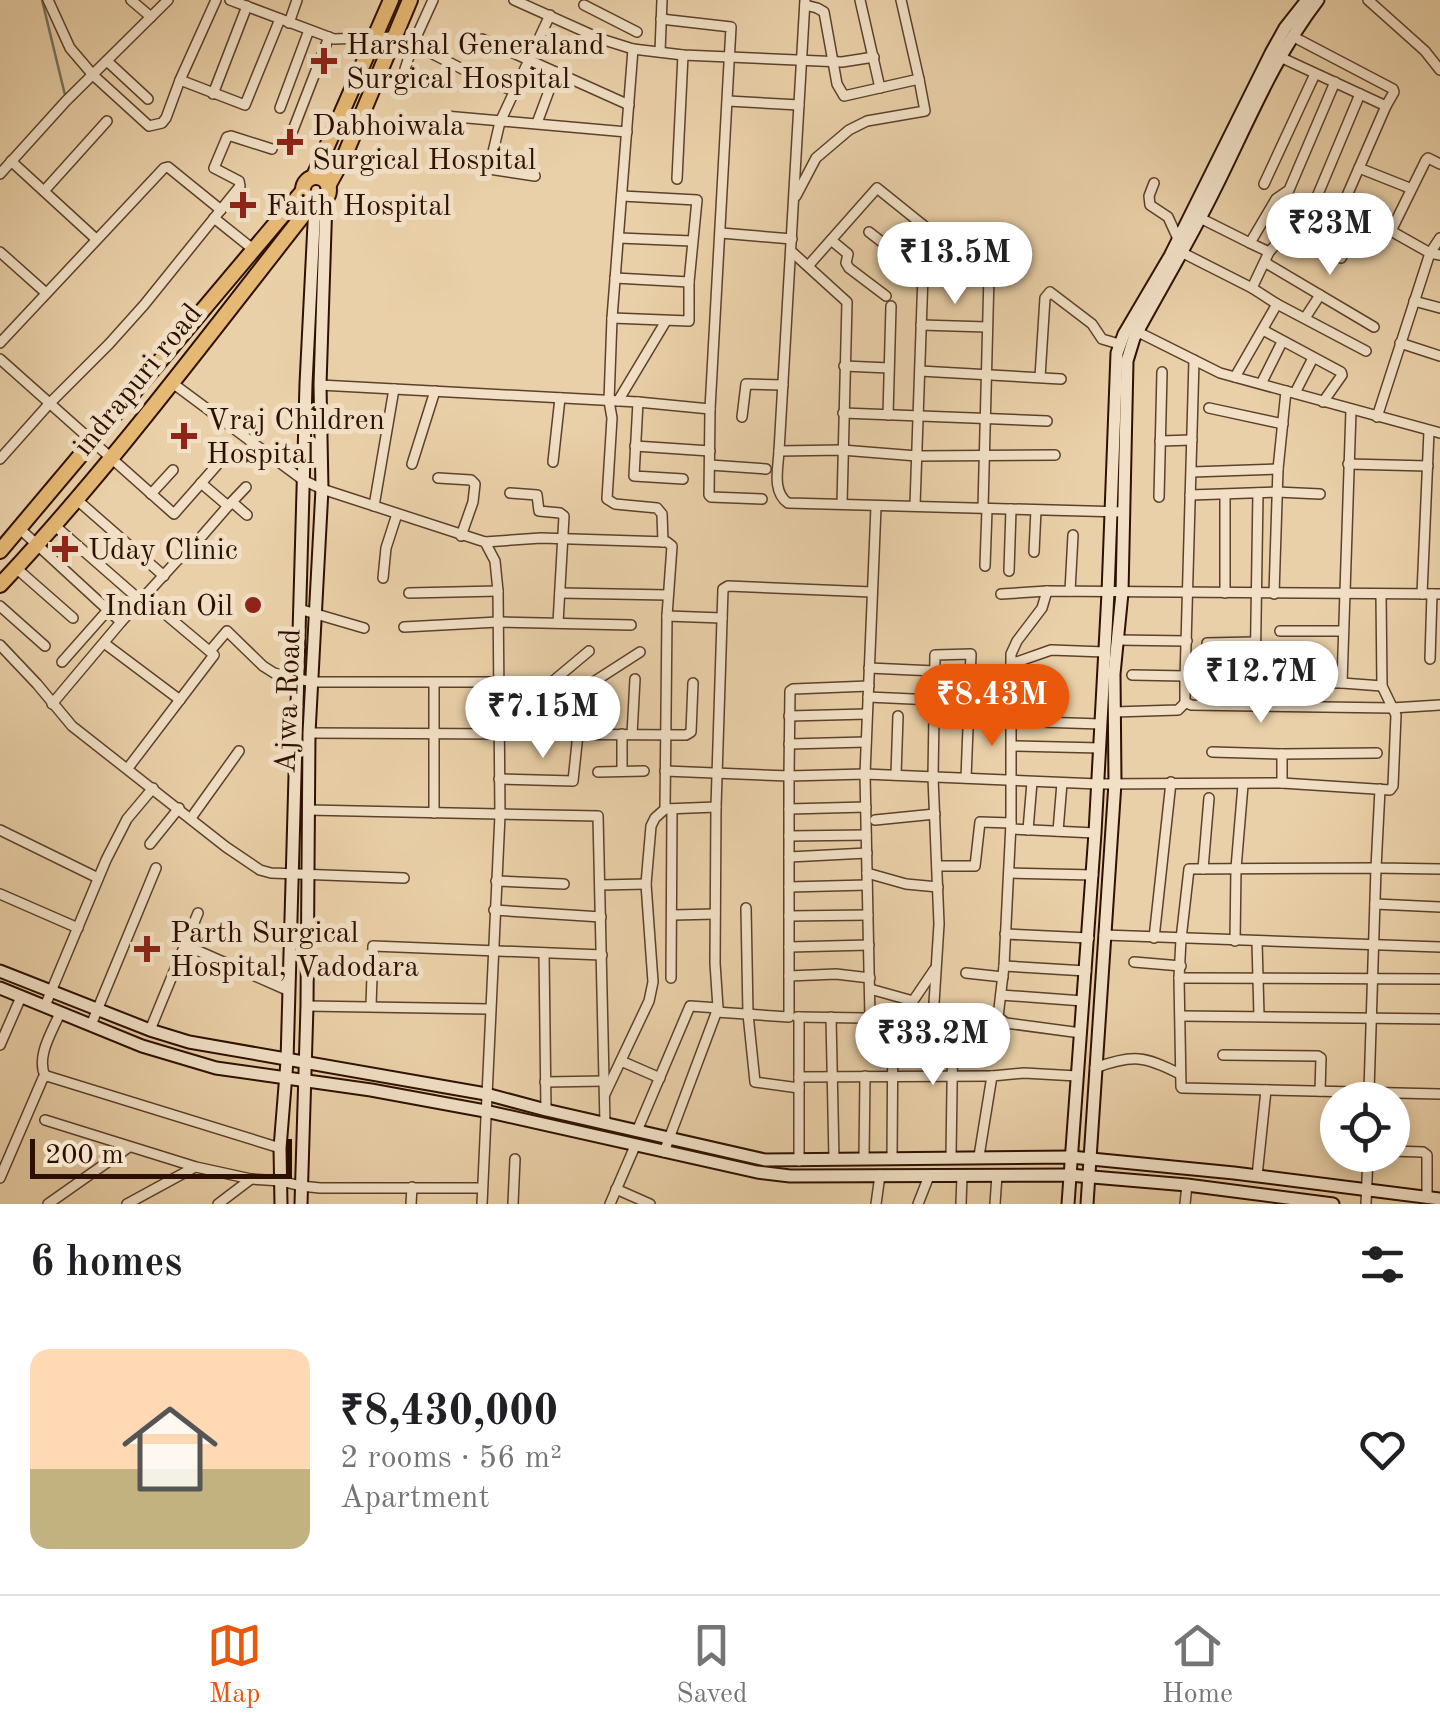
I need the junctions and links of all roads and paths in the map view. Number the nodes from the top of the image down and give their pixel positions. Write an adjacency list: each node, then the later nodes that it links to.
1 (48, 0): 48 (street)
2 (131, 0): 22 (street)
3 (168, 0): 22 (street)
4 (216, 0): 50 (street)
5 (230, 0): 20 (street)
6 (298, 0): 24 (street)
7 (392, 0): 32 (main road)
8 (410, 0): 30 (main road, indrapuri road)
9 (433, 0): 33 (street)
10 (514, 0): 21 (street)
11 (548, 0): 21 (street)
12 (662, 0): 23 (street)
13 (860, 0): 38 (street)
14 (901, 0): 49 (street)
15 (1306, 0): 79 (street)
16 (1318, 0): 28 (street)
17 (1368, 0): 45 (street)
18 (585, 2): 25 (street); 27 (street)
19 (805, 2): 41 (street); 43 (street)
20 (246, 6): 24 (street); 54 (street)
21 (546, 13): 25 (street); 40 (street)
22 (151, 17): 42 (street)
23 (661, 20): 35 (street); 37 (street)
24 (284, 21): 26 (street); 54 (street)
25 (574, 28): 34 (street)
26 (309, 30): 29 (street); 61 (street)
27 (637, 32)
28 (1292, 36): 39 (street); 60 (street)
29 (329, 37): 32 (street); 66 (street)
30 (394, 38): 32 (street); 85 (main road, indrapuri road)
31 (482, 39): 40 (street)
32 (374, 40): 75 (main road)
33 (413, 44): 44 (street); 53 (street)
34 (632, 49): 35 (street); 58 (street)
35 (660, 52): 36 (street)
36 (683, 55): 37 (street); 77 (street)
37 (730, 56): 41 (street); 57 (street)
38 (874, 57): 43 (street); 52 (street)
39 (1280, 57): 47 (street); 79 (street)
40 (528, 60): 46 (street); 53 (street)
41 (802, 60): 43 (street); 59 (street)
42 (106, 61): 48 (street); 56 (street)
43 (834, 61): 52 (street)
44 (405, 69)
45 (1440, 70)
46 (556, 72): 58 (street); 65 (street)
47 (1315, 74): 51 (street); 80 (street)
48 (93, 75): 50 (street); 69 (street)
49 (919, 79): 52 (street); 86 (street)
50 (180, 80): 54 (street)
51 (1335, 82): 55 (street); 101 (street)
52 (880, 88)
53 (515, 90): 64 (street)
54 (213, 94)
55 (1360, 94): 60 (street); 87 (street)
56 (148, 99)
57 (728, 101): 59 (street); 94 (street)
58 (629, 105): 67 (street)
59 (800, 105): 86 (street)
60 (1386, 106): 72 (street)
61 (280, 108)
62 (446, 116): 64 (street)
63 (107, 120): 82 (street)
64 (500, 122): 65 (street); 73 (street)
65 (536, 123): 67 (street)
66 (292, 130)
67 (627, 132): 84 (street)
68 (272, 149): 89 (street)
69 (11, 161): 74 (street); 82 (street)
70 (455, 164): 73 (street)
71 (1440, 164): 92 (street)
72 (1359, 168): 81 (street); 88 (street)
73 (489, 169): 76 (street)
74 (0, 174)
75 (314, 176): 83 (main road, indrapuri road); 85 (main road)
76 (534, 176)
77 (677, 179)
78 (1154, 183): 102 (street)
79 (1212, 184): 90 (street); 102 (street)
80 (1264, 184)
81 (1407, 187)
82 (44, 191): 97 (street)
83 (303, 191): 85 (main road); 103 (main road, indrapuri road)
84 (622, 196): 95 (street); 100 (street)
85 (320, 198): 146 (main road, indrapuri road); 147 (street, Ajwa Road); 193 (street, Ajwa Road)
86 (794, 199): 98 (street)
87 (1316, 199)
88 (1342, 207)
89 (218, 214): 97 (street); 103 (street); 156 (street)
90 (1200, 218): 101 (street); 102 (street)
91 (1361, 226): 92 (street); 107 (street); 108 (street)
92 (1391, 231): 106 (street)
93 (869, 232): 110 (street)
94 (721, 234): 98 (street); 158 (street)
95 (619, 238): 100 (street); 112 (street)
96 (1440, 238): 106 (street)
97 (96, 239): 115 (street)
98 (792, 239): 105 (street)
99 (831, 240): 109 (street); 111 (street); 138 (street)
100 (692, 241): 113 (street)
101 (1250, 243): 107 (street)
102 (1180, 246): 114 (street); 126 (street)
103 (254, 250): 171 (main road, indrapuri road)
104 (0, 252): 115 (street)
105 (792, 252): 109 (street); 148 (street)
106 (1435, 254): 117 (street)
107 (1268, 258): 114 (street); 116 (street)
108 (1341, 258)
109 (808, 266): 137 (street)
110 (923, 274): 111 (street); 123 (street)
111 (935, 274): 124 (street)
112 (615, 278): 113 (street); 120 (street)
113 (689, 282): 122 (street)
114 (1252, 288): 118 (street)
115 (46, 293): 129 (street)
116 (1320, 295): 121 (street); 125 (street)
117 (1414, 300): 119 (street); 130 (street)
118 (1277, 304): 121 (street); 127 (street)
119 (1440, 308)
120 (612, 318): 122 (street); 153 (street)
121 (1305, 318): 132 (street)
122 (666, 321): 153 (street)
123 (922, 325): 124 (street); 139 (street)
124 (988, 327): 141 (street)
125 (1374, 327)
126 (1133, 329): 131 (street); 136 (street); 215 (street)
127 (1263, 330): 128 (street); 142 (street)
128 (1282, 342): 134 (street); 145 (street)
129 (0, 343)
130 (1400, 343): 133 (street); 164 (street)
131 (1119, 344): 143 (street); 215 (street)
132 (1366, 350)
133 (1440, 356)
134 (1313, 358): 151 (street); 155 (street)
135 (0, 359): 156 (street)
136 (1194, 360): 142 (street); 170 (street)
137 (844, 366): 138 (street); 160 (street)
138 (889, 368): 161 (street)
139 (920, 372): 141 (street); 163 (street)
140 (1162, 372): 169 (street)
141 (986, 376): 143 (street); 165 (street)
142 (1234, 377): 151 (street)
143 (1040, 378): 144 (street)
144 (1061, 379)
145 (1263, 380)
146 (171, 382): 179 (main road, indrapuri road); 193 (street)
147 (320, 385): 149 (street); 196 (street, Ajwa Road)
148 (783, 385): 162 (street); 174 (street)
149 (394, 389): 150 (street); 210 (street)
150 (435, 391): 152 (street); 183 (street)
151 (1291, 391): 155 (street); 167 (street)
152 (560, 398): 153 (street); 181 (street)
153 (613, 401): 154 (street); 225 (street)
154 (638, 402): 158 (street); 172 (street)
155 (1323, 402): 159 (street)
156 (49, 404): 171 (street); 180 (street)
157 (1209, 408): 167 (street)
158 (710, 409): 175 (street)
159 (1350, 410): 164 (street); 185 (street)
160 (842, 414): 161 (street); 173 (street)
161 (888, 415): 163 (street)
162 (742, 416)
163 (918, 416): 165 (street); 178 (street)
164 (1377, 417): 168 (street)
165 (985, 418): 166 (street); 176 (street)
166 (1047, 421)
167 (1283, 424): 188 (street)
168 (1435, 432): 186 (street)
169 (1160, 440): 170 (street); 204 (street)
170 (1192, 440): 190 (street)
171 (92, 443): 179 (street); 219 (main road, indrapuri road)
172 (635, 446): 175 (street); 192 (street)
173 (842, 450): 174 (street); 178 (street); 208 (street)
174 (779, 451): 208 (street)
175 (710, 452): 184 (street)
176 (984, 454): 177 (street); 178 (street); 212 (street)
177 (1055, 455)
178 (917, 456): 209 (street)
179 (109, 458): 200 (street); 205 (main road, indrapuri road)
180 (0, 460)
181 (554, 462)
182 (217, 464): 194 (street)
183 (412, 464)
184 (710, 464): 187 (street); 206 (street)
185 (1348, 464): 186 (street); 249 (street)
186 (1428, 466): 251 (street)
187 (766, 469)
188 (1278, 469): 190 (street); 197 (street)
189 (173, 470): 200 (street)
190 (1192, 472): 201 (street)
191 (438, 478): 222 (street)
192 (683, 479)
193 (303, 480): 196 (street); 255 (street, Ajwa Road)
194 (201, 483): 200 (street); 207 (street)
195 (246, 486): 207 (street)
196 (322, 488): 210 (street); 257 (street, Ajwa Road)
197 (1278, 492): 199 (street); 202 (street); 248 (street)
198 (510, 493): 223 (street)
199 (1258, 493): 203 (street); 246 (street)
200 (151, 494)
201 (1190, 494): 203 (street); 237 (street)
202 (1320, 494)
203 (1226, 495): 245 (street)
204 (1159, 497)
205 (76, 499): 218 (main road, indrapuri road); 233 (street)
206 (762, 500)
207 (230, 504): 217 (street); 221 (street)
208 (842, 504): 211 (street)
209 (915, 505): 211 (street); 212 (street)
210 (374, 506): 216 (street)
211 (876, 506): 239 (street)
212 (985, 509): 213 (street); 231 (street)
213 (1011, 509): 214 (street); 232 (street)
214 (1036, 510): 215 (street); 228 (street)
215 (1117, 512): 243 (street); 244 (street)
216 (398, 514): 222 (street); 234 (street)
217 (247, 515)
218 (54, 525): 227 (main road, indrapuri road); 253 (street)
219 (20, 528): 226 (main road, indrapuri road); 227 (street)
220 (1073, 535): 236 (street)
221 (202, 536)
222 (461, 536): 224 (street)
223 (564, 539): 224 (street); 225 (street); 242 (street)
224 (485, 542): 238 (street)
225 (663, 542): 252 (street)
226 (2, 544): 230 (street)
227 (38, 545): 230 (main road, indrapuri road); 256 (street)
228 (1034, 552)
229 (184, 554): 233 (street)
230 (20, 564): 235 (main road, indrapuri road); 259 (street)
231 (985, 566)
232 (1009, 571)
233 (164, 576): 253 (street)
234 (382, 578)
235 (0, 586)
236 (1070, 591): 240 (street); 243 (street)
237 (1189, 591): 244 (street); 245 (street); 270 (street)
238 (498, 592): 241 (street); 262 (street)
239 (872, 592): 260 (street); 283 (street)
240 (1047, 592): 247 (street); 282 (street)
241 (409, 593)
242 (560, 593): 252 (street); 263 (street)
243 (1108, 593): 244 (street); 279 (street)
244 (1122, 593): 269 (street)
245 (1225, 593): 246 (street)
246 (1256, 593): 248 (street); 273 (street)
247 (1001, 594)
248 (1274, 594): 249 (street)
249 (1344, 594): 250 (street); 268 (street)
250 (1381, 594): 251 (street); 296 (street)
251 (1432, 594): 280 (street)
252 (668, 595): 258 (street)
253 (143, 599): 261 (street); 276 (street)
254 (0, 606): 275 (street)
255 (299, 609): 257 (street); 287 (street, Ajwa Road)
256 (108, 610): 261 (street); 281 (street)
257 (316, 613): 265 (street); 289 (street, Ajwa Road)
258 (667, 616): 260 (street); 318 (street)
259 (73, 618)
260 (722, 618): 333 (street)
261 (122, 622): 271 (street)
262 (498, 622): 263 (street); 266 (street); 290 (street)
263 (558, 623): 264 (street)
264 (632, 625)
265 (364, 628)
266 (404, 628)
267 (1280, 630): 268 (street)
268 (1343, 631): 295 (street)
269 (1117, 640): 270 (street); 305 (street)
270 (1187, 641): 286 (street)
271 (104, 642): 298 (street); 300 (street)
272 (1207, 642): 273 (street)
273 (1256, 642): 292 (street)
274 (0, 646): 300 (street)
275 (46, 646)
276 (210, 651): 287 (street); 298 (street)
277 (589, 651): 291 (street)
278 (640, 652): 303 (street)
279 (1105, 652): 282 (street); 312 (street)
280 (1430, 659)
281 (62, 662)
282 (1011, 664): 311 (street)
283 (869, 668): 284 (street); 297 (street)
284 (935, 671): 299 (street); 310 (street)
285 (1132, 675): 286 (street)
286 (1185, 678): 292 (street); 301 (street)
287 (297, 680): 289 (street); 380 (street, Ajwa Road)
288 (635, 680): 317 (street)
289 (312, 682): 293 (street); 313 (street, Ajwa Road)
290 (499, 682): 291 (street); 293 (street); 314 (street)
291 (552, 682): 303 (street)
292 (1255, 682): 295 (street)
293 (434, 683): 319 (street)
294 (693, 683): 318 (street)
295 (1342, 683): 296 (street)
296 (1382, 686): 304 (street)
297 (868, 692): 299 (street); 306 (street); 307 (street)
298 (180, 700): 328 (street)
299 (934, 700): 309 (street)
300 (52, 704): 328 (street)
301 (1186, 704): 304 (street); 305 (street)
302 (1440, 705): 304 (street)
303 (554, 708): 315 (street)
304 (1392, 708): 349 (street)
305 (1114, 712): 344 (street)
306 (868, 714): 307 (street); 320 (street)
307 (789, 716): 321 (street)
308 (898, 716): 336 (street)
309 (934, 717): 310 (street); 337 (street)
310 (969, 717): 338 (street)
311 (1012, 720): 312 (street); 322 (street)
312 (1101, 724): 323 (street)
313 (309, 734): 319 (street); 356 (street, Ajwa Road)
314 (499, 734): 315 (street); 319 (street); 339 (street)
315 (555, 734): 316 (street)
316 (578, 734): 317 (street); 339 (street)
317 (627, 734): 318 (street); 329 (street)
318 (664, 734): 331 (street)
319 (433, 735): 357 (street)
320 (866, 742): 321 (street); 334 (street)
321 (789, 744): 335 (street)
322 (1012, 746): 323 (street); 340 (street)
323 (1100, 748): 346 (street)
324 (239, 752): 360 (street)
325 (1212, 752): 327 (street)
326 (1377, 753): 327 (street)
327 (1282, 754): 345 (street)
328 (128, 768): 348 (street)
329 (622, 771): 330 (street); 332 (street)
330 (644, 771)
331 (665, 771): 333 (street); 354 (street)
332 (598, 772)
333 (717, 774): 335 (street); 351 (street)
334 (865, 774): 335 (street); 336 (street); 352 (street)
335 (790, 776): 355 (street)
336 (896, 776): 337 (street)
337 (934, 777): 338 (street); 358 (street)
338 (966, 778): 340 (street)
339 (499, 779): 359 (street)
340 (1012, 781): 341 (street); 362 (street)
341 (1032, 782): 343 (street); 364 (street)
342 (1172, 782): 344 (street); 347 (street); 407 (street)
343 (1062, 783): 346 (street); 365 (street)
344 (1114, 783): 346 (street); 405 (street)
345 (1282, 783): 347 (street); 349 (street)
346 (1098, 784): 366 (street)
347 (1243, 784): 374 (street)
348 (154, 788): 353 (street); 383 (street)
349 (1380, 789): 375 (street)
350 (1209, 798): 376 (street)
351 (716, 807): 354 (street); 398 (street)
352 (866, 807): 355 (street); 367 (street)
353 (179, 808): 360 (street); 369 (street)
354 (669, 809): 387 (street); 400 (street)
355 (790, 809): 368 (street)
356 (308, 810): 357 (street); 381 (street, Ajwa Road)
357 (434, 813): 359 (street)
358 (935, 814): 361 (street); 372 (street)
359 (500, 815): 385 (street); 388 (street)
360 (191, 818): 380 (street)
361 (875, 820)
362 (1011, 826): 364 (street); 372 (street); 379 (street)
363 (0, 830): 383 (street)
364 (1028, 830): 365 (street)
365 (1058, 831): 366 (street)
366 (1095, 832): 382 (street)
367 (866, 834): 368 (street); 370 (street)
368 (790, 836): 371 (street)
369 (150, 844)
370 (867, 853): 371 (street); 378 (street)
371 (789, 857): 390 (street)
372 (937, 866): 391 (street)
373 (156, 868): 442 (street)
374 (1236, 868): 375 (street); 376 (street); 409 (street)
375 (1376, 868): 377 (street); 393 (street)
376 (1204, 869): 408 (street)
377 (1440, 869)
378 (867, 873): 389 (street); 391 (street)
379 (1009, 873): 382 (street); 404 (street)
380 (292, 874): 381 (street); 434 (street, Ajwa Road)
381 (307, 874): 384 (street); 440 (street, Ajwa Road)
382 (1093, 875): 406 (street)
383 (98, 878): 403 (street)
384 (404, 878)
385 (496, 880): 386 (street); 396 (street)
386 (564, 884)
387 (646, 884): 388 (street); 464 (street)
388 (600, 885): 402 (street)
389 (868, 885): 390 (street); 399 (street)
390 (789, 886): 401 (street)
391 (938, 887): 421 (street)
392 (0, 894): 403 (street)
393 (1375, 904): 394 (street); 413 (street)
394 (1440, 907)
395 (746, 908): 446 (street)
396 (494, 910): 402 (street); 416 (street)
397 (198, 913): 411 (street)
398 (715, 914): 400 (street); 444 (street)
399 (868, 914): 401 (street); 412 (street)
400 (673, 915): 428 (street)
401 (789, 916): 414 (street)
402 (601, 917): 418 (street)
403 (78, 928): 435 (street)
404 (1006, 934): 406 (street); 423 (street)
405 (1104, 935): 407 (street); 466 (street)
406 (1089, 938): 424 (street)
407 (1154, 938): 408 (street)
408 (1181, 939): 409 (street); 420 (street)
409 (1235, 941): 410 (street)
410 (1257, 942): 413 (street); 430 (street)
411 (184, 945): 434 (street); 459 (street)
412 (869, 945): 414 (street); 432 (street)
413 (1374, 945): 415 (street); 427 (street)
414 (789, 947): 426 (street)
415 (1440, 948)
416 (492, 951): 417 (street); 441 (street); 443 (street)
417 (544, 953): 418 (street); 479 (street)
418 (602, 955): 478 (street)
419 (1134, 962): 420 (street)
420 (1181, 966): 429 (street)
421 (936, 968): 432 (street); 455 (street)
422 (0, 971): 435 (street)
423 (1004, 971): 424 (street); 425 (street); 436 (street)
424 (1086, 971): 438 (street)
425 (966, 972)
426 (789, 976): 432 (street); 449 (street)
427 (1372, 977): 430 (street); 431 (street); 454 (street)
428 (671, 978)
429 (1179, 978): 430 (street); 447 (street)
430 (1256, 978): 448 (street)
431 (1440, 979)
432 (870, 983): 452 (street)
433 (0, 988): 437 (street)
434 (289, 991): 463 (street, Ajwa Road)
435 (51, 992): 439 (street); 442 (street)
436 (1001, 995): 438 (street); 451 (street)
437 (21, 997): 439 (street); 461 (street)
438 (1083, 1001): 460 (street)
439 (45, 1006): 445 (street)
440 (307, 1006): 441 (street); 465 (street, Ajwa Road)
441 (371, 1006): 443 (street)
442 (97, 1008): 458 (street); 459 (street)
443 (489, 1009): 485 (street)
444 (717, 1010): 446 (street); 475 (street); 494 (street)
445 (60, 1012): 458 (street); 469 (street)
446 (748, 1014): 449 (street); 480 (street)
447 (1180, 1016): 448 (street); 467 (street)
448 (1259, 1016): 454 (street)
449 (794, 1017): 450 (street); 480 (street)
450 (832, 1017): 452 (street); 474 (street)
451 (998, 1017): 456 (street); 460 (street)
452 (870, 1018): 453 (street)
453 (893, 1018): 455 (street); 468 (street)
454 (1372, 1018): 457 (street); 482 (street)
455 (933, 1019): 456 (street)
456 (953, 1019): 471 (street)
457 (1440, 1019)
458 (91, 1025): 476 (street)
459 (150, 1030): 463 (street)
460 (1080, 1033): 473 (street)
461 (0, 1045)
462 (1223, 1054): 481 (street)
463 (287, 1061): 465 (street); 476 (street, Ajwa Road)
464 (621, 1061): 475 (street); 486 (street)
465 (305, 1062): 477 (street, Ajwa Road); 485 (street)
466 (1096, 1068): 467 (street); 505 (street)
467 (1180, 1074): 483 (street)
468 (892, 1075): 470 (street); 471 (street); 502 (street)
469 (45, 1076): 497 (street); 518 (street)
470 (865, 1076): 474 (street); 504 (street)
471 (952, 1076): 472 (street); 500 (street)
472 (992, 1076): 473 (street); 501 (street)
473 (1077, 1076): 503 (street)
474 (831, 1077): 480 (street); 507 (street)
475 (660, 1078): 493 (street)
476 (286, 1079): 477 (street); 497 (street, Ajwa Road)
477 (304, 1080): 490 (street); 522 (street, Ajwa Road)
478 (605, 1081): 479 (street); 486 (street)
479 (545, 1082): 489 (street)
480 (799, 1082): 508 (street)
481 (1320, 1082)
482 (1370, 1082)
483 (1266, 1090): 484 (street); 517 (street)
484 (1320, 1091)
485 (486, 1094): 489 (street); 490 (street)
486 (606, 1094): 492 (street)
487 (1440, 1094): 488 (street)
488 (1410, 1095)
489 (546, 1110): 492 (street)
490 (485, 1112): 495 (street); 524 (street)
491 (45, 1120): 496 (street)
492 (605, 1124): 493 (street)
493 (637, 1131): 494 (street)
494 (669, 1138): 498 (street); 508 (street)
495 (635, 1146): 498 (street); 526 (street)
496 (129, 1147): 509 (street); 531 (street)
497 (280, 1148): 520 (street, Ajwa Road)
498 (664, 1152): 511 (street)
499 (1410, 1152): 529 (street)
500 (951, 1156): 501 (street); 502 (street)
501 (979, 1156): 503 (street)
502 (892, 1157): 504 (street)
503 (1071, 1157): 505 (street); 513 (street)
504 (864, 1158): 507 (street)
505 (1089, 1158): 516 (street); 517 (street)
506 (515, 1159): 539 (street)
507 (834, 1160): 508 (street)
508 (799, 1161)
509 (196, 1167): 519 (street); 532 (street)
510 (1368, 1172): 527 (street)
511 (880, 1175): 514 (street); 542 (street)
512 (997, 1175): 513 (street); 515 (street); 545 (street)
513 (1069, 1175): 516 (street); 546 (street)
514 (929, 1176): 515 (street); 543 (street)
515 (962, 1176): 544 (street)
516 (1088, 1176): 521 (street); 547 (street)
517 (1257, 1176): 527 (street)
518 (0, 1178)
519 (251, 1179): 520 (street); 533 (street)
520 (281, 1181): 522 (street); 534 (street, Ajwa Road)
521 (1188, 1185): 525 (street); 548 (street)
522 (301, 1186): 523 (street); 535 (street, Ajwa Road)
523 (412, 1187): 524 (street); 536 (street)
524 (482, 1188): 537 (street)
525 (1213, 1188): 528 (street); 549 (street)
526 (616, 1189): 540 (street); 541 (street)
527 (1368, 1189): 529 (street); 551 (street)
528 (1233, 1198): 530 (street)
529 (1433, 1198)
530 (1275, 1200): 550 (street)
531 (50, 1203)
532 (128, 1204)
533 (218, 1204)
534 (281, 1204)
535 (301, 1204)
536 (411, 1204)
537 (482, 1204): 538 (street)
538 (497, 1204)
539 (513, 1204)
540 (610, 1204)
541 (650, 1204)
542 (876, 1204)
543 (918, 1204)
544 (961, 1204)
545 (996, 1204)
546 (1068, 1204)
547 (1087, 1204)
548 (1185, 1204)
549 (1212, 1204)
550 (1333, 1204)
551 (1366, 1204)

